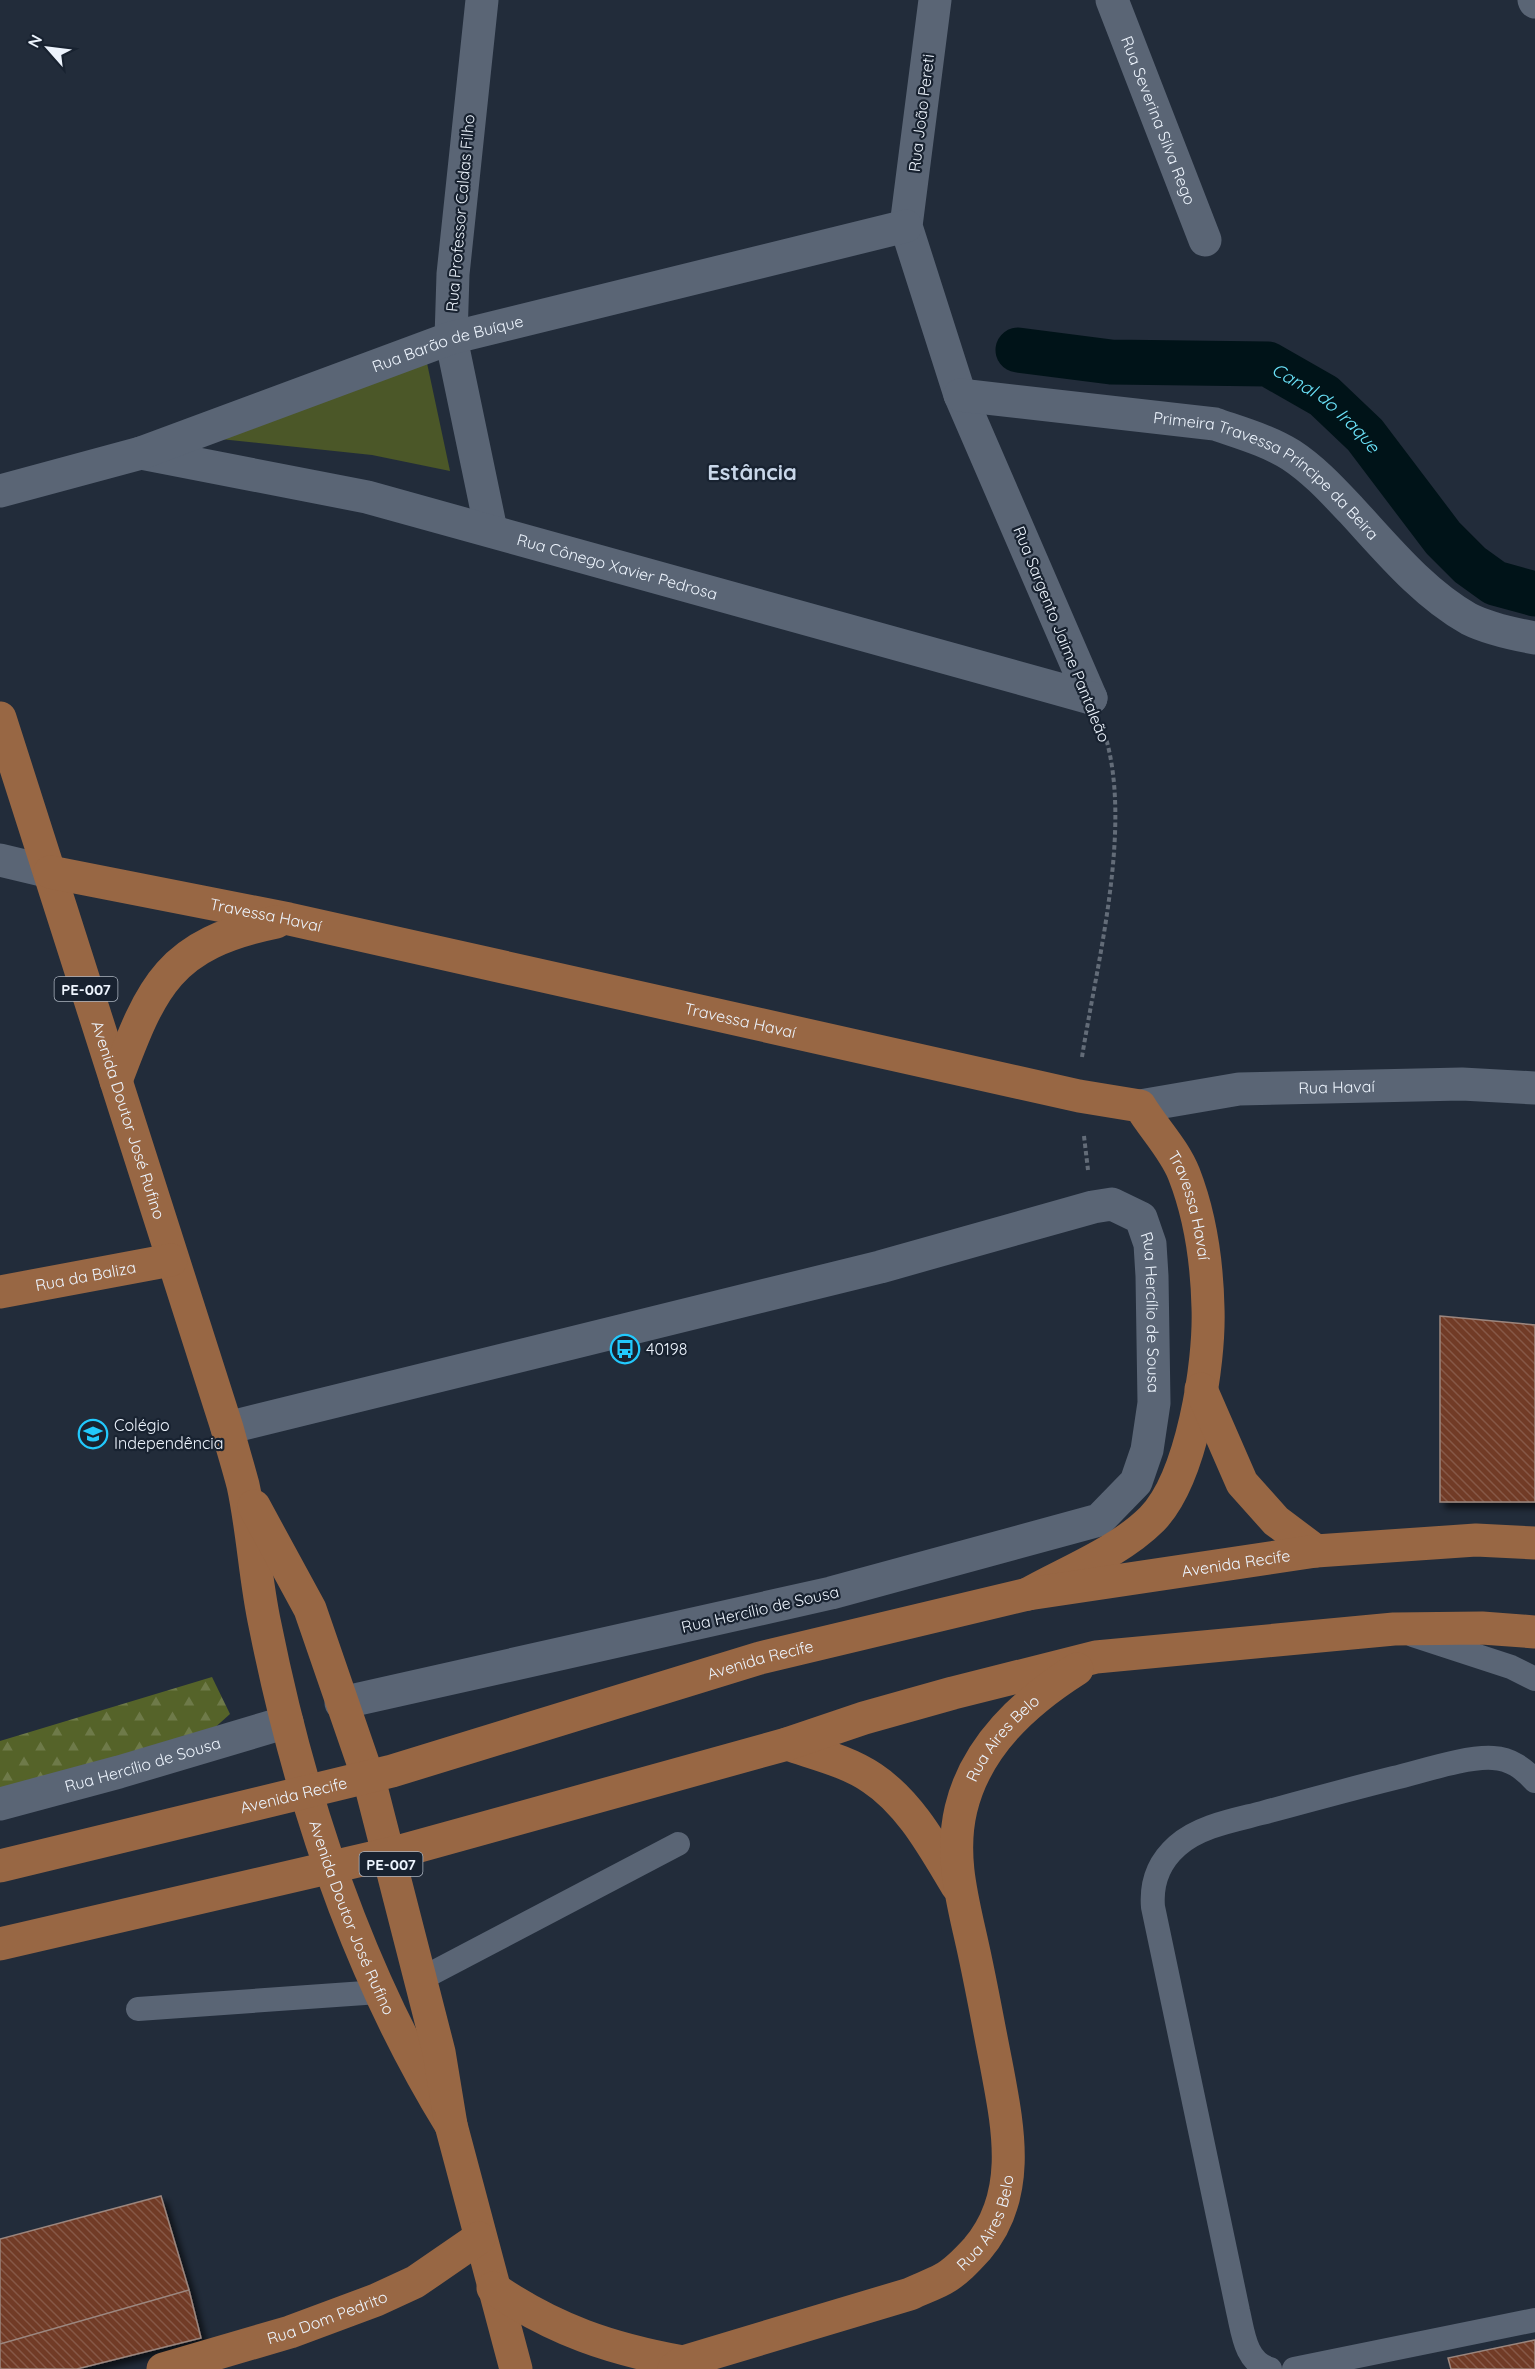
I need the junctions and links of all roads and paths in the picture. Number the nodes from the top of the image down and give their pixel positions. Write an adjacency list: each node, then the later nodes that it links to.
1 (482, 0): 6 (street, Rua Professor Caldas Filho)
2 (935, 0): 4 (street, Rua João Pereti)
3 (1112, 0): 5 (street, Rua Severina Silva Rego)
4 (906, 226): 6 (street, Rua Barão de Buíque); 7 (street, Rua Sargento Jaime Pantaleão)
5 (1205, 240)
6 (451, 338): 8 (street, Rua Barão de Buíque); 10 (street, Rua Professor Caldas Filho)
7 (960, 395): 11 (street, Primeira Travessa Príncipe da Beira); 12 (street, Rua Sargento Jaime Pantaleão)
8 (141, 453): 9 (street, Rua Barão de Buíque); 10 (street, Rua Cônego Xavier Pedrosa)
9 (0, 490)
10 (490, 530): 12 (street, Rua Cônego Xavier Pedrosa)
11 (1535, 638)
12 (1091, 698): 19 (path, Rua Sargento Jaime Pantaleão)
13 (0, 718): 15 (main road, Avenida Doutor José Rufino / PE-007)
14 (0, 860): 15 (street)
15 (50, 872): 16 (main road, Travessa Havaí); 17 (main road, Avenida Doutor José Rufino / PE-007)
16 (290, 919): 17 (main road); 19 (main road, Travessa Havaí)
17 (116, 1081): 22 (main road, Avenida Doutor José Rufino / PE-007)
18 (1535, 1088): 20 (street, Rua Havaí)
19 (1079, 1096): 20 (main road, Travessa Havaí); 21 (path, Rua Sargento Jaime Pantaleão)
20 (1140, 1106): 24 (main road, Travessa Havaí)
21 (1093, 1207): 25 (street, Rua Hercílio de Sousa); 34 (street, Rua Hercílio de Sousa)
22 (171, 1260): 23 (main road, Rua da Baliza); 25 (main road, Avenida Doutor José Rufino / PE-007)
23 (0, 1292)
24 (1202, 1389): 28 (main road, Travessa Havaí); 29 (main road, Travessa Havaí)
25 (227, 1428): 26 (main road, Avenida Doutor José Rufino / PE-007)
26 (243, 1486): 34 (main road, Avenida Doutor José Rufino / PE-007); 35 (main road, Avenida Doutor José Rufino / PE-007)
27 (1535, 1543): 28 (main road, Avenida Recife)
28 (1316, 1551): 29 (main road, Avenida Recife)
29 (1028, 1594): 40 (main road, Avenida Recife)
30 (1394, 1629): 31 (main road); 32 (main road); 33 (lane)
31 (1535, 1632)
32 (1096, 1657): 36 (main road); 41 (main road, Rua Aires Belo)
33 (1535, 1679)
34 (341, 1703): 43 (main road, Avenida Doutor José Rufino / PE-007)
35 (287, 1722): 38 (street, Rua Hercílio de Sousa); 44 (main road, Avenida Doutor José Rufino / PE-007)
36 (781, 1746): 41 (main road, Rua Aires Belo); 42 (main road)
37 (1535, 1781): 54 (lane)
38 (0, 1804)
39 (678, 1844): 43 (lane)
40 (0, 1866)
41 (958, 1887): 51 (main road, Rua Aires Belo)
42 (0, 1944)
43 (421, 1979): 46 (main road, Avenida Doutor José Rufino / PE-007)
44 (379, 1992): 45 (lane); 46 (main road, Avenida Doutor José Rufino / PE-007)
45 (138, 2009)
46 (450, 2125): 47 (main road, Avenida Doutor José Rufino / PE-007)
47 (479, 2238): 48 (main road, Avenida Doutor José Rufino / PE-007); 52 (main road, Rua Dom Pedrito)
48 (493, 2288): 51 (main road, Rua Aires Belo); 53 (main road, Avenida Doutor José Rufino / PE-007)
49 (1535, 2320): 50 (lane)
50 (1341, 2365): 55 (lane)
51 (679, 2366)
52 (163, 2369)
53 (516, 2369)
54 (1270, 2369)
55 (1294, 2369)

